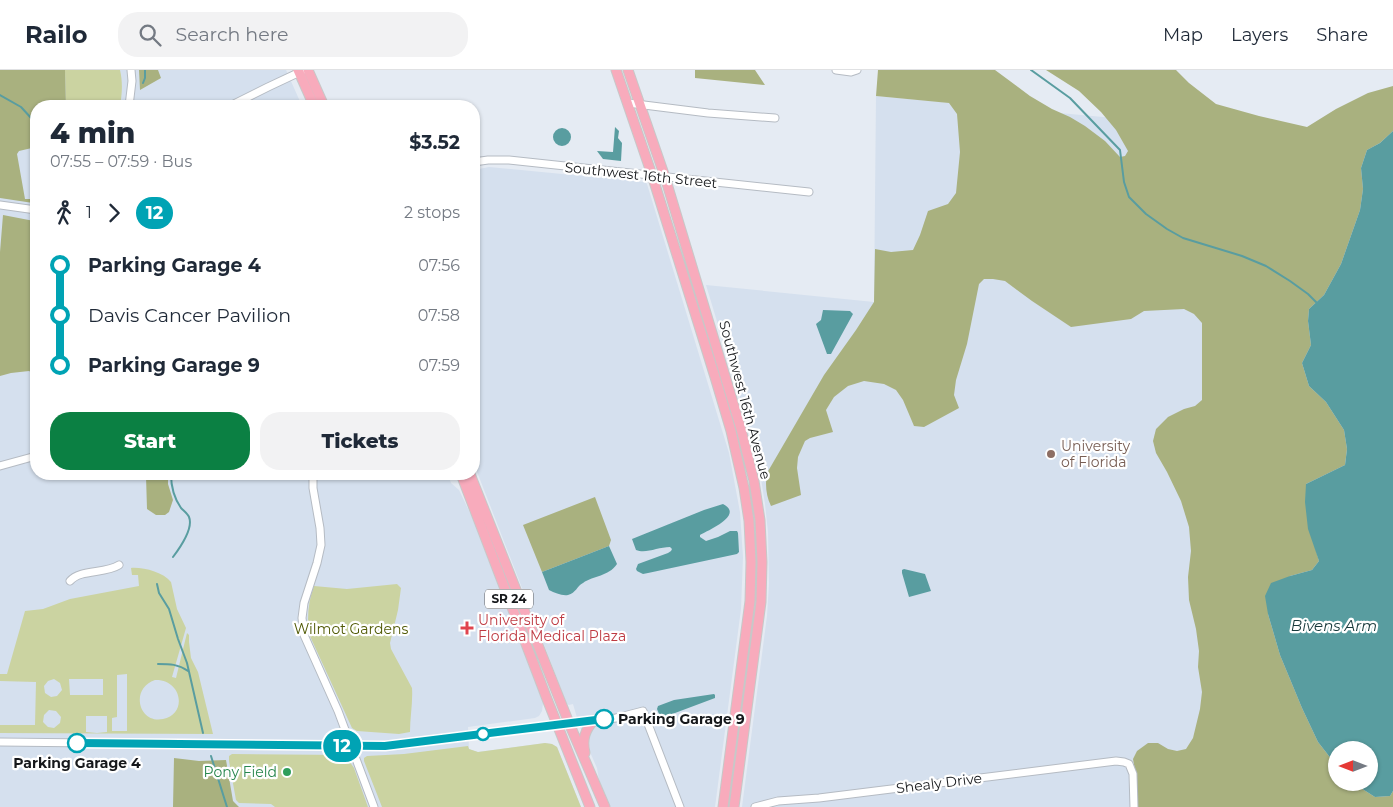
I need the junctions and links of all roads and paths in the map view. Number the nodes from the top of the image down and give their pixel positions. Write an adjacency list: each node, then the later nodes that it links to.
1 (131, 70): 7 (street)
2 (616, 70): 11 (main road, Southwest 16th Avenue)
3 (628, 70): 12 (main road, Southwest 16th Avenue)
4 (836, 70): 5 (street)
5 (857, 70)
6 (302, 71): 8 (street); 9 (main road); 10 (main road)
7 (130, 100)
8 (242, 100)
9 (312, 100)
10 (320, 100)
11 (628, 103): 12 (street); 15 (main road, Southwest 16th Avenue)
12 (640, 104): 13 (street); 16 (main road, Southwest 16th Avenue)
13 (775, 118)
14 (480, 161): 15 (street, Southwest 16th Street)
15 (652, 175): 16 (street, Southwest 16th Street); 37 (main road, Southwest 16th Avenue)
16 (666, 177): 17 (street, Southwest 16th Street); 38 (main road, Southwest 16th Avenue)
17 (809, 192)
18 (0, 205): 19 (street)
19 (30, 209)
20 (30, 458): 21 (street)
21 (0, 466)
22 (312, 480): 31 (street)
23 (463, 480): 29 (main road, SR 24)
24 (472, 480): 28 (main road, SR 24)
25 (119, 565): 26 (street)
26 (70, 581)
27 (594, 720): 28 (street); 32 (main road); 36 (street)
28 (569, 722): 29 (street); 32 (main road, SR 24)
29 (557, 724): 31 (street); 34 (main road, SR 24)
30 (0, 742): 31 (street)
31 (350, 746): 33 (street)
32 (589, 770): 35 (main road, SR 24)
33 (374, 807)
34 (590, 807)
35 (605, 807)
36 (680, 807)
37 (724, 807)
38 (734, 807)
39 (755, 807): 40 (street, Shealy Drive)
40 (1134, 807)

